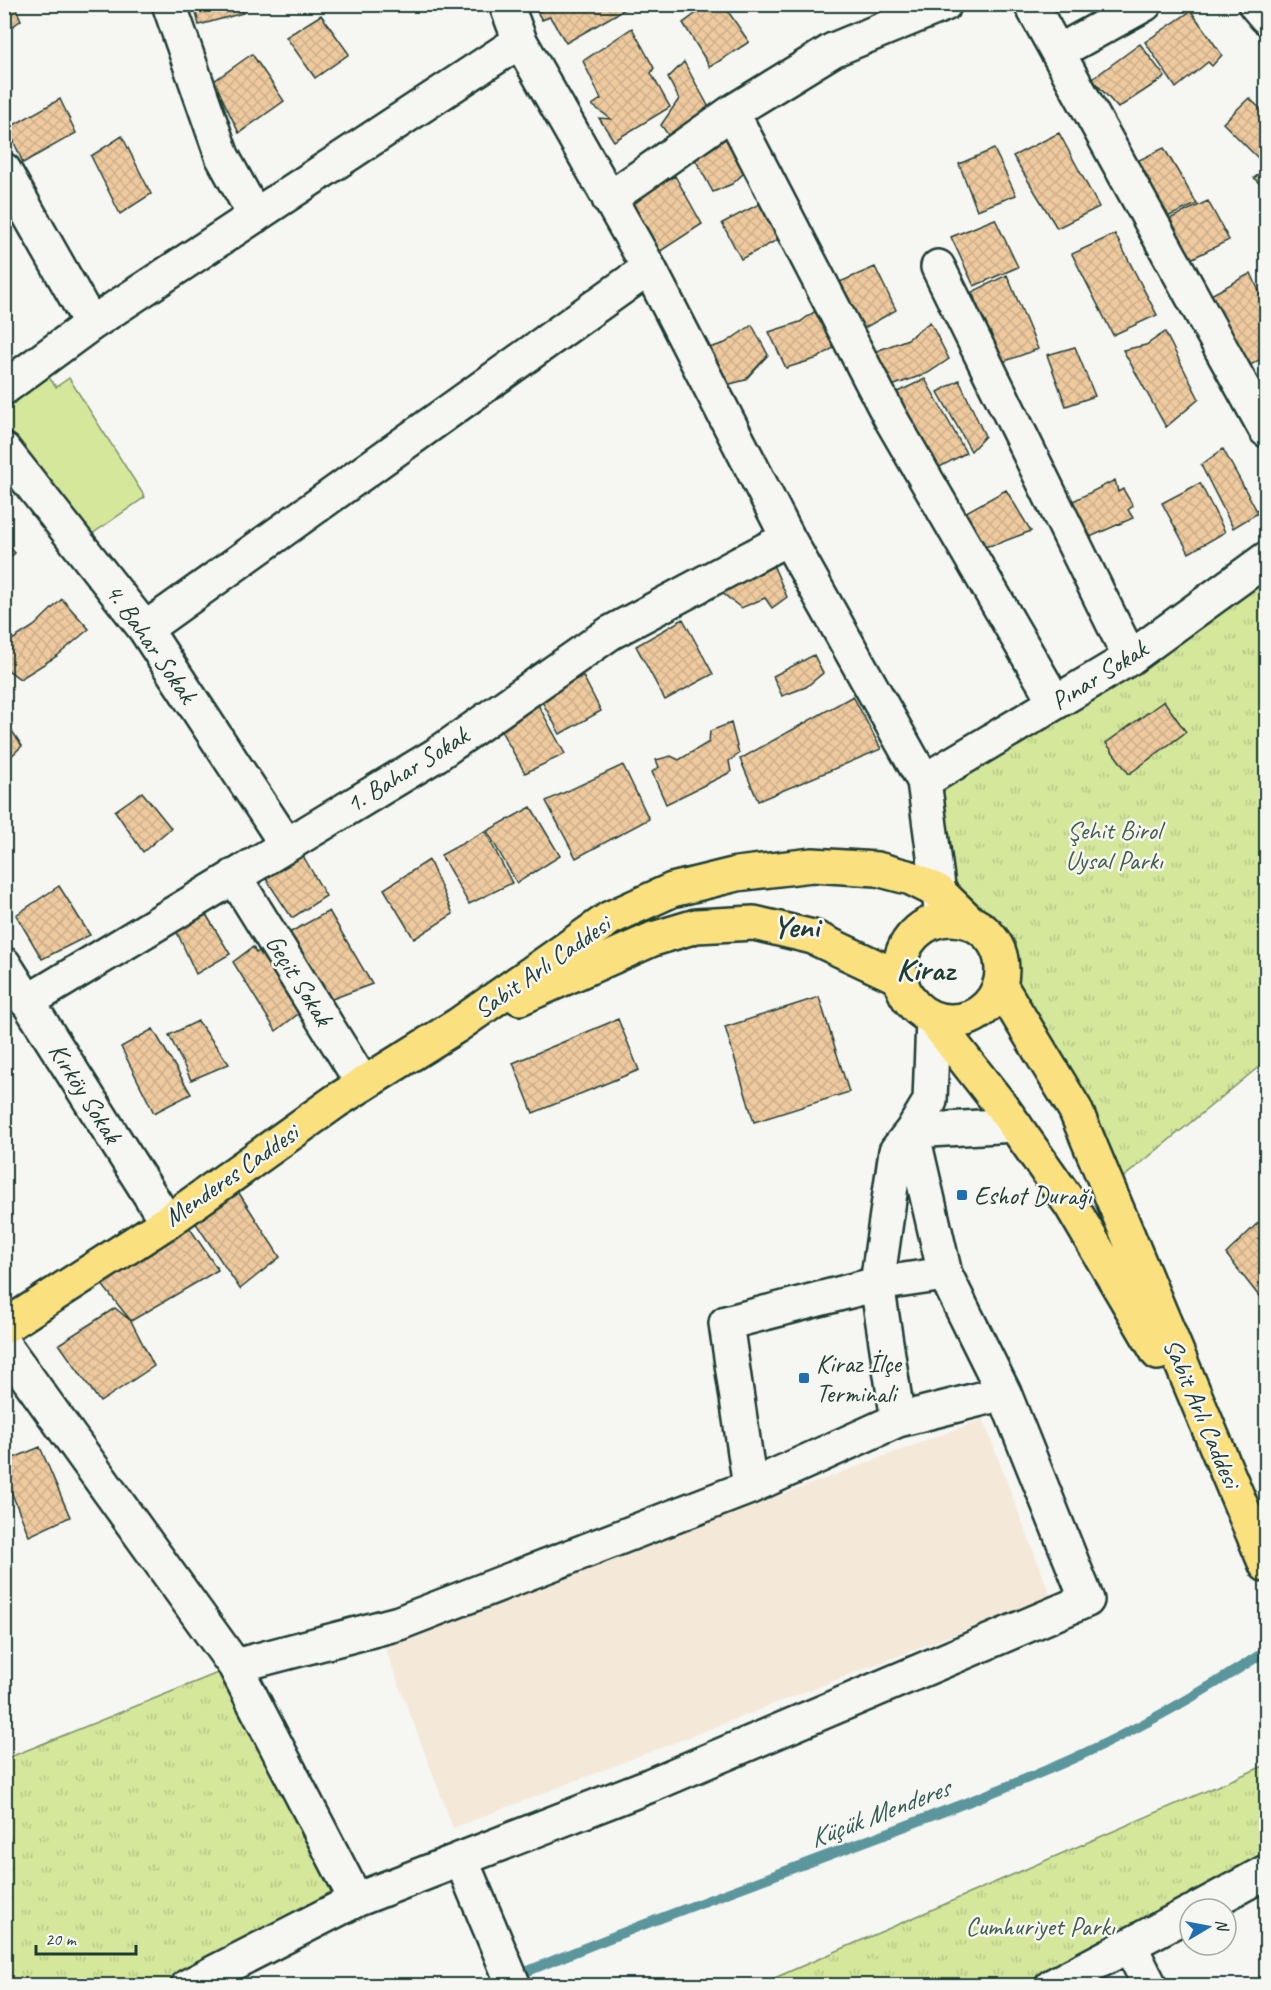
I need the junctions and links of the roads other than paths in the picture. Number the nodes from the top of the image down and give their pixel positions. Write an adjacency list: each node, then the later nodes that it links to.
1 (169, 4): 13 (street)
2 (506, 4): 8 (street)
3 (945, 4): 10 (street)
4 (1031, 4): 9 (street)
5 (1145, 4): 9 (street)
6 (1255, 4): 7 (street)
7 (1266, 16)
8 (520, 41): 12 (street); 13 (street)
9 (1058, 52): 18 (street)
10 (732, 112): 12 (street); 24 (street)
11 (4, 170): 16 (street)
12 (609, 199): 15 (street)
13 (255, 216): 16 (street)
14 (938, 267): 23 (street)
15 (649, 268): 20 (street); 22 (street)
16 (91, 324): 17 (street)
17 (4, 388)
18 (1266, 430)
19 (4, 450): 22 (street, 4. Bahar Sokak)
20 (788, 538): 25 (street); 26 (street, 1. Bahar Sokak)
21 (1266, 559): 23 (street, Pınar Sokak)
22 (145, 629): 26 (street, 4. Bahar Sokak)
23 (1130, 658): 24 (street, Pınar Sokak)
24 (1055, 702): 25 (street, Pınar Sokak)
25 (924, 781): 28 (street)
26 (286, 844): 27 (street, 1. Bahar Sokak)
27 (234, 876): 32 (street, 1. Bahar Sokak); 35 (street, Geçit Sokak)
28 (950, 910): 30 (main road); 31 (main road, Sabit Arlı Caddesi); 34 (main road, Sabit Arlı Caddesi)
29 (4, 964): 32 (street, Kırköy Sokak)
30 (900, 978): 33 (main road, Sabit Arlı Caddesi); 34 (main road, Sabit Arlı Caddesi)
31 (1001, 987): 33 (main road); 46 (main road, Sabit Arlı Caddesi)
32 (27, 1002): 38 (street, Kırköy Sokak)
33 (933, 1019): 36 (main road, Sabit Arlı Caddesi); 37 (street)
34 (458, 1025): 35 (main road, Menderes Caddesi)
35 (363, 1084): 38 (main road, Menderes Caddesi)
36 (1016, 1125): 37 (street); 46 (main road, Sabit Arlı Caddesi)
37 (912, 1131): 39 (street); 40 (street)
38 (166, 1222): 41 (main road, Menderes Caddesi)
39 (945, 1274): 40 (street); 43 (street)
40 (877, 1284): 44 (street); 45 (street)
41 (4, 1326)
42 (4, 1345): 48 (street)
43 (1004, 1393): 44 (street); 49 (street)
44 (898, 1420): 45 (street)
45 (750, 1487): 48 (street)
46 (1258, 1521): 47 (main road)
47 (1266, 1565)
48 (235, 1666): 52 (street)
49 (461, 1859): 52 (street); 56 (street)
50 (1266, 1872): 51 (street)
51 (1220, 1897)
52 (356, 1900): 55 (street)
53 (1178, 1920): 54 (street)
54 (1130, 1946): 57 (street); 58 (street)
55 (188, 1986)
56 (514, 1986)
57 (1052, 1986)
58 (1150, 1986)

